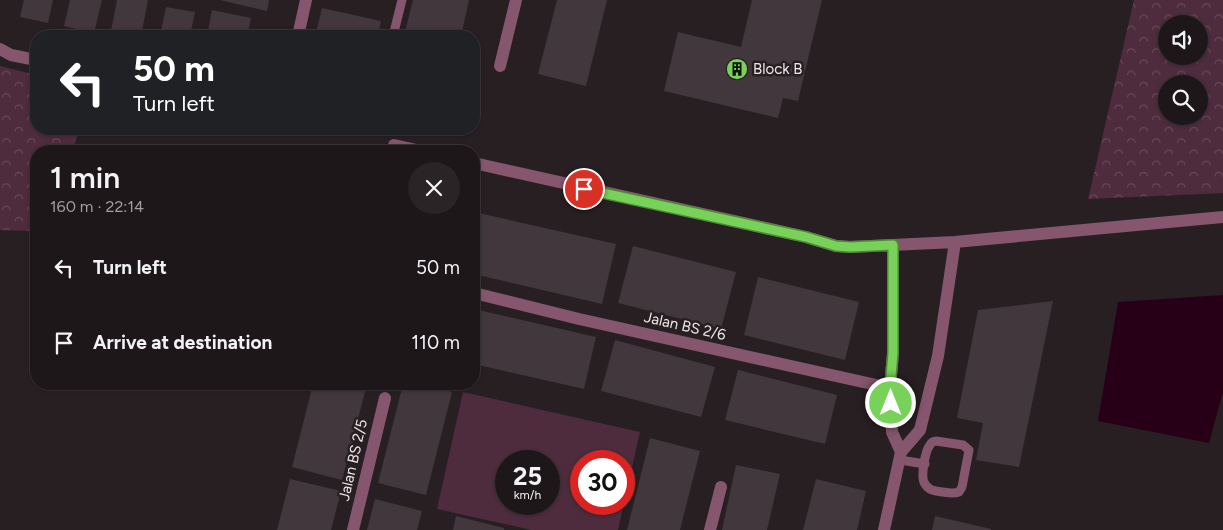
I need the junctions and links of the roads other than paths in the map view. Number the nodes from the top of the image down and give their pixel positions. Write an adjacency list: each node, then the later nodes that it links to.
1 (306, 0): 4 (street)
2 (402, 0): 5 (lane)
3 (516, 0): 8 (street)
4 (299, 30)
5 (395, 30)
6 (0, 49): 7 (street)
7 (30, 59)
8 (500, 66)
9 (480, 164): 12 (street)
10 (1223, 218): 11 (street)
11 (955, 242): 12 (street); 16 (street)
12 (893, 245): 14 (street)
13 (480, 295): 14 (street, Jalan BS 2/6)
14 (890, 388): 16 (street)
15 (385, 398): 19 (street, Jalan BS 2/5)
16 (900, 456): 17 (lane); 21 (street)
17 (925, 464): 17 (lane)
18 (720, 488): 20 (street)
19 (353, 530)
20 (710, 530)
21 (884, 530)

